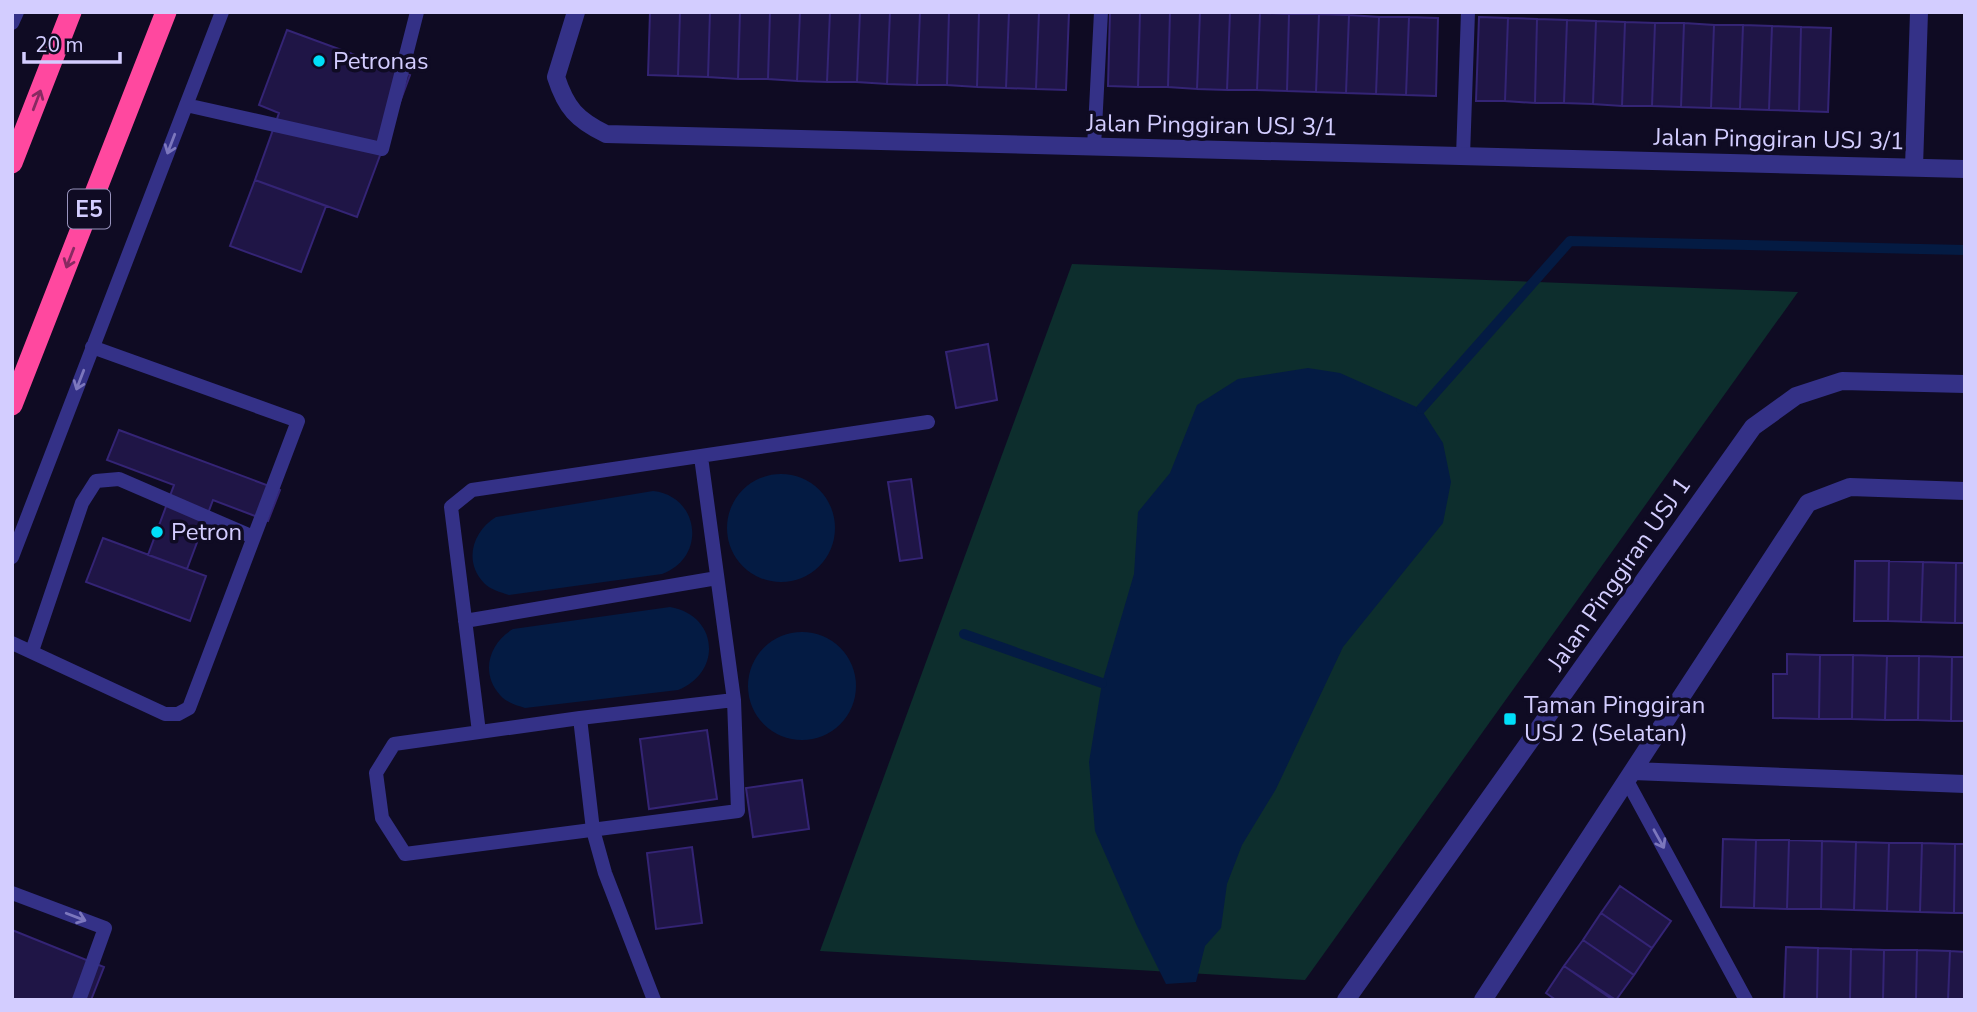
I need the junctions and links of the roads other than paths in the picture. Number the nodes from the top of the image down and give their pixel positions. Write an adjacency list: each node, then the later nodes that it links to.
1 (17, 12): 10 (lane)
2 (71, 12): 14 (highway, one-way to 2)
3 (166, 12): 19 (highway, E5, one-way to 19)
4 (222, 12): 11 (lane)
5 (417, 12): 11 (lane)
6 (576, 12): 12 (street, Jalan Pinggiran USJ 3/1)
7 (1101, 12): 12 (lane)
8 (1468, 12): 13 (lane)
9 (1919, 12): 15 (street)
10 (12, 23)
11 (186, 105): 17 (lane, one-way to 17)
12 (1094, 147): 13 (street, Jalan Pinggiran USJ 3/1)
13 (1463, 156): 15 (street, Jalan Pinggiran USJ 3/1)
14 (12, 163)
15 (1914, 167): 16 (street, Jalan Pinggiran USJ 3/1)
16 (1965, 169)
17 (93, 347): 23 (lane); 24 (lane, one-way to 24)
18 (1965, 384): 38 (street, Jalan Pinggiran USJ 1)
19 (12, 405)
20 (928, 422): 21 (lane)
21 (701, 457): 25 (lane); 26 (lane)
22 (1965, 491): 32 (street)
23 (253, 537): 28 (lane); 28 (lane)
24 (12, 557)
25 (718, 578): 26 (lane); 29 (lane)
26 (466, 621): 31 (lane)
27 (12, 643): 28 (lane)
28 (32, 652)
29 (734, 700): 30 (lane); 34 (lane)
30 (580, 718): 31 (lane); 34 (lane)
31 (480, 732): 34 (lane)
32 (1629, 775): 33 (street); 39 (street); 40 (lane, one-way to 40)
33 (1965, 784)
34 (593, 830): 37 (lane)
35 (12, 893): 36 (lane, one-way to 36)
36 (79, 1000)
37 (654, 1000)
38 (1346, 1000)
39 (1483, 1000)
40 (1746, 1000)

